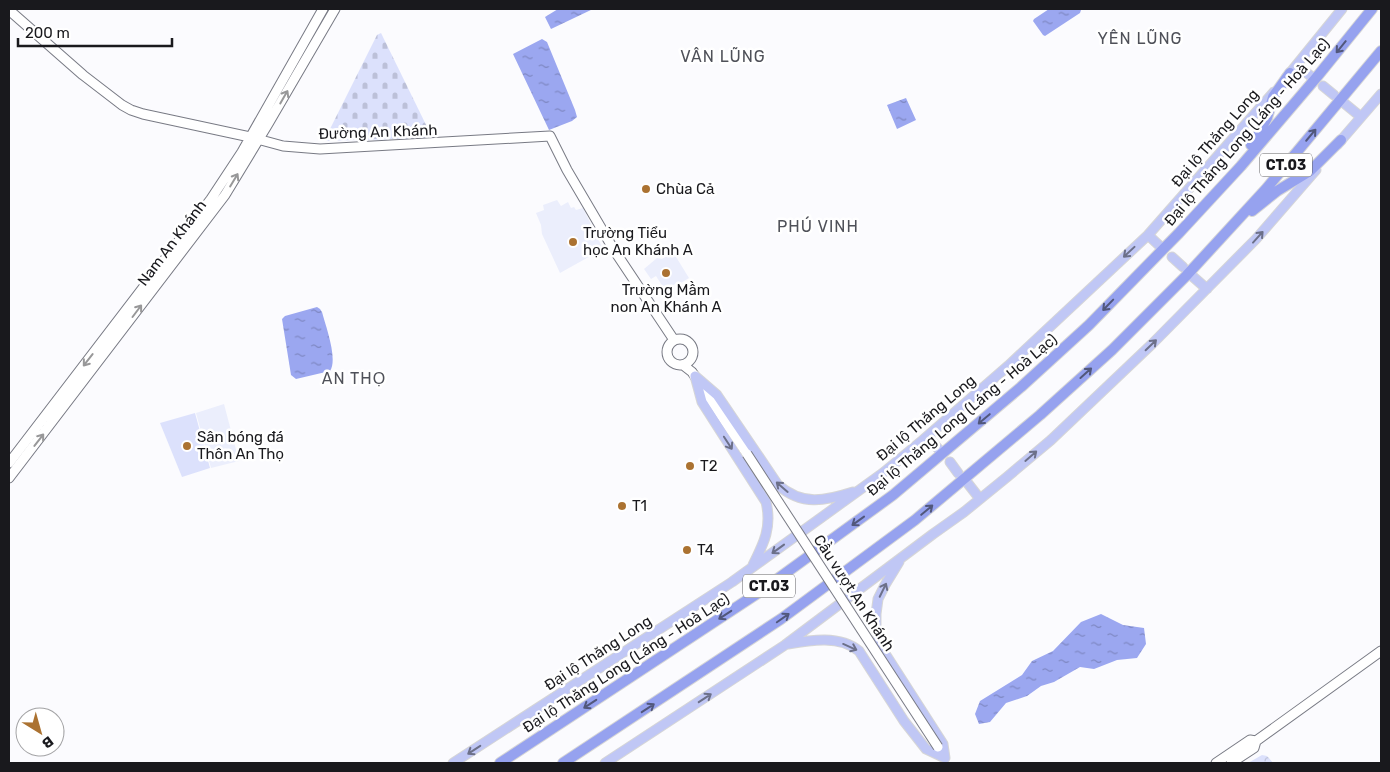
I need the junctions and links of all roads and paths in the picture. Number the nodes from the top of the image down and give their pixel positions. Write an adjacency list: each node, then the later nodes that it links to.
1 (323, 9): 14 (street, Nam An Khánh)
2 (335, 9): 14 (street, Nam An Khánh, one-way to 2)
3 (1342, 9): 7 (main road, Đại lộ Thăng Long)
4 (1372, 9): 16 (highway, Đại lộ Thăng Long (Láng - Hoà Lạc) / CT.03, one-way to 16)
5 (9, 10): 14 (street, Đường An Khánh)
6 (1381, 51): 20 (highway, CT.03, one-way to 6)
7 (1294, 69): 8 (main road); 16 (highway); 17 (main road, Đại lộ Thăng Long)
8 (1313, 78)
9 (1323, 86): 11 (main road)
10 (1381, 94): 13 (main road)
11 (1334, 95)
12 (1344, 103): 13 (main road)
13 (1361, 117): 15 (main road)
14 (255, 138): 22 (street, Nam An Khánh); 23 (street, Đường An Khánh)
15 (1341, 140): 20 (highway); 21 (main road, one-way to 15)
16 (1179, 233): 42 (highway, Đại lộ Thăng Long (Láng - Hoà Lạc) / CT.03, one-way to 42)
17 (1148, 235): 18 (main road); 26 (main road, Đại lộ Thăng Long, one-way to 26)
18 (1163, 249)
19 (1172, 257): 20 (main road)
20 (1187, 273): 21 (main road); 43 (highway, CT.03, one-way to 20)
21 (1207, 289): 34 (main road, one-way to 21)
22 (112, 336): 29 (street, Nam An Khánh, one-way to 29); 31 (street, Nam An Khánh, one-way to 22)
23 (674, 340): 24 (street); 24 (street)
24 (687, 363): 25 (street)
25 (694, 374): 33 (main road, one-way to 25); 36 (main road, one-way to 36); 40 (street, Cầu vượt An Khánh, bridge)
26 (928, 436): 27 (main road); 33 (main road, Đại lộ Thăng Long)
27 (941, 452)
28 (950, 462): 30 (main road)
29 (9, 463)
30 (958, 473)
31 (9, 478)
32 (966, 482): 34 (main road)
33 (860, 489): 36 (main road, Đại lộ Thăng Long, one-way to 36)
34 (980, 499): 35 (main road)
35 (901, 558): 37 (main road); 40 (main road, one-way to 35)
36 (752, 568): 41 (main road, Đại lộ Thăng Long, one-way to 41)
37 (786, 645): 40 (main road, one-way to 40); 44 (main road, one-way to 37)
38 (1381, 651): 39 (street)
39 (1256, 741): 45 (street); 46 (street)
40 (947, 761)
41 (454, 763)
42 (500, 763)
43 (563, 763)
44 (606, 763)
45 (1216, 763)
46 (1231, 763)

